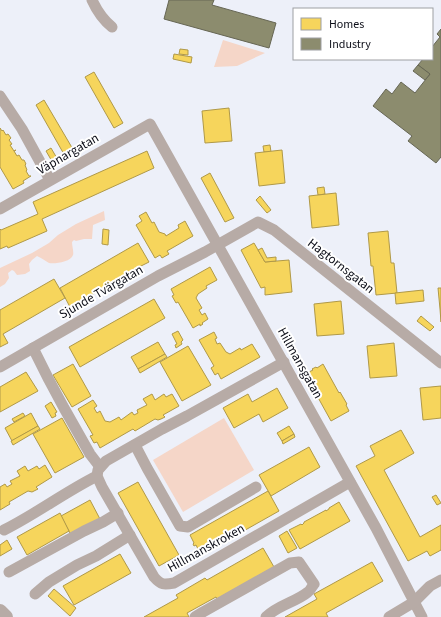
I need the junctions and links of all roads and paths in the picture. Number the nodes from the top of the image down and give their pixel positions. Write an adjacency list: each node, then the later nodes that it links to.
1 (92, 0): 2 (street)
2 (112, 26)
3 (0, 96): 5 (street)
4 (150, 124): 5 (street, Väpnargatan); 7 (street, Hillmansgatan)
5 (50, 180): 6 (street, Väpnargatan)
6 (0, 209)
7 (218, 244): 8 (street, Sjunde Tvärgatan); 9 (street, Hillmansgatan); 10 (street, Hagtornsgatan)
8 (33, 348): 11 (street, Sjunde Tvärgatan); 13 (street, Hillmanskroken)
9 (284, 362): 12 (street); 14 (street, Hillmansgatan)
10 (441, 363)
11 (0, 367)
12 (135, 445): 13 (street); 15 (street)
13 (99, 471): 16 (street, Hillmanskroken); 17 (street)
14 (350, 482): 18 (street, Hillmanskroken); 22 (street, Hillmansgatan)
15 (256, 487)
16 (118, 513): 18 (street, Hillmanskroken); 19 (street)
17 (4, 530)
18 (130, 535): 21 (street)
19 (9, 572)
20 (441, 580): 22 (street)
21 (35, 594)
22 (414, 602): 27 (street); 28 (street, Hillmansgatan)
23 (0, 611): 24 (street)
24 (6, 617)
25 (195, 617): 26 (street)
26 (266, 617)
27 (390, 617)
28 (422, 617)

